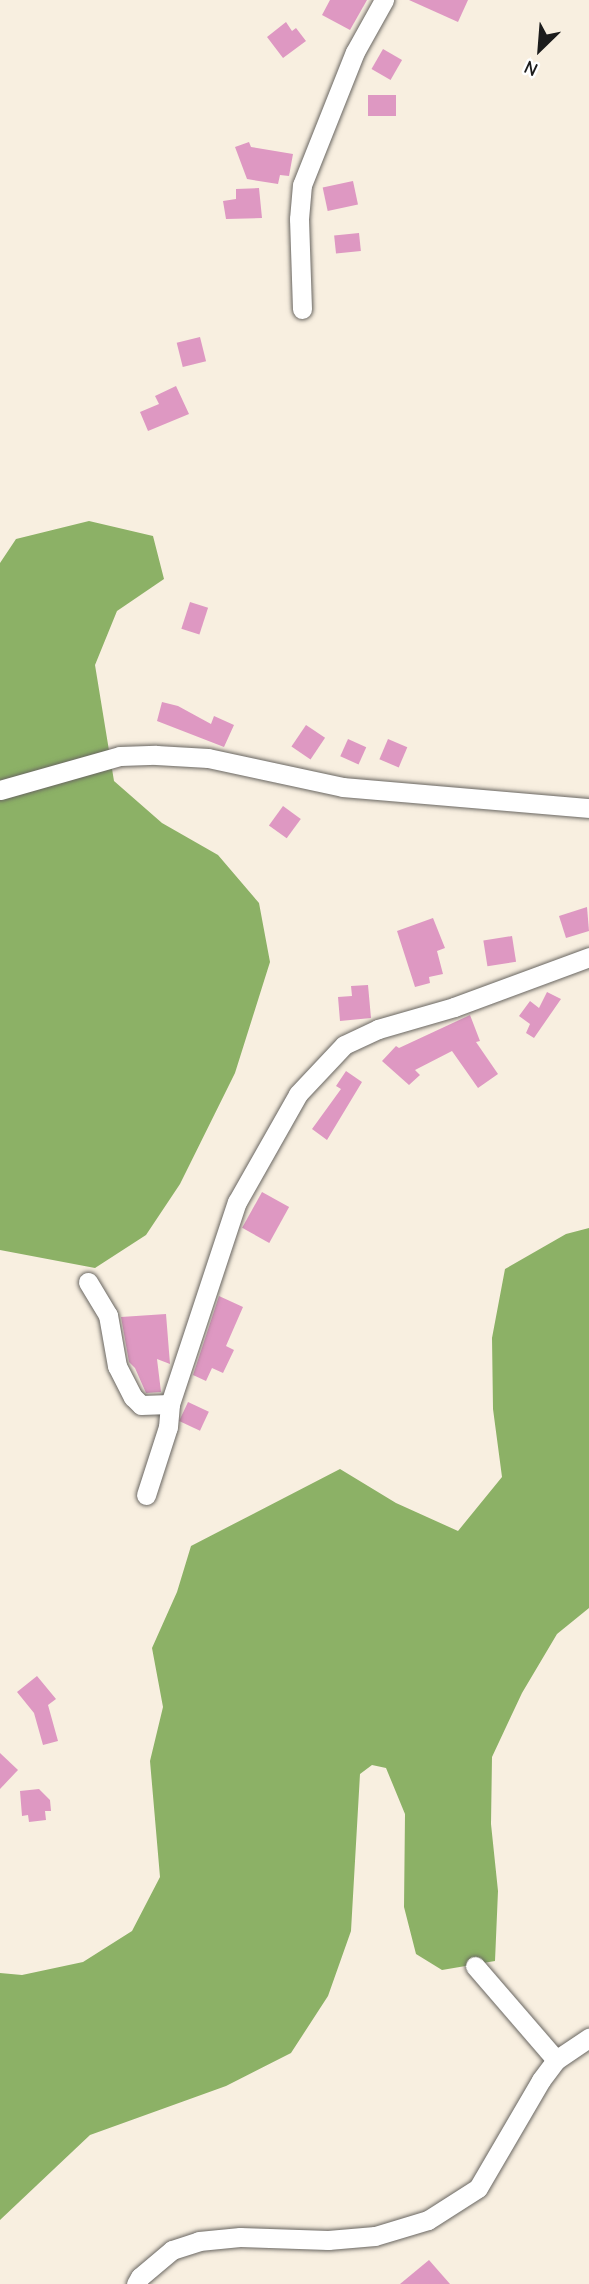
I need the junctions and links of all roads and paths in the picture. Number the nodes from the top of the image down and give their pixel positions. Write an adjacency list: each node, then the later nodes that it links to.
1 (384, 0): 2 (street)
2 (302, 309)
3 (0, 790): 4 (street)
4 (589, 808)
5 (589, 957): 7 (street)
6 (88, 1282): 7 (street)
7 (170, 1404): 8 (street)
8 (146, 1495)
9 (475, 1966): 11 (street)
10 (589, 2039): 11 (street)
11 (556, 2060): 12 (street)
12 (136, 2284)

